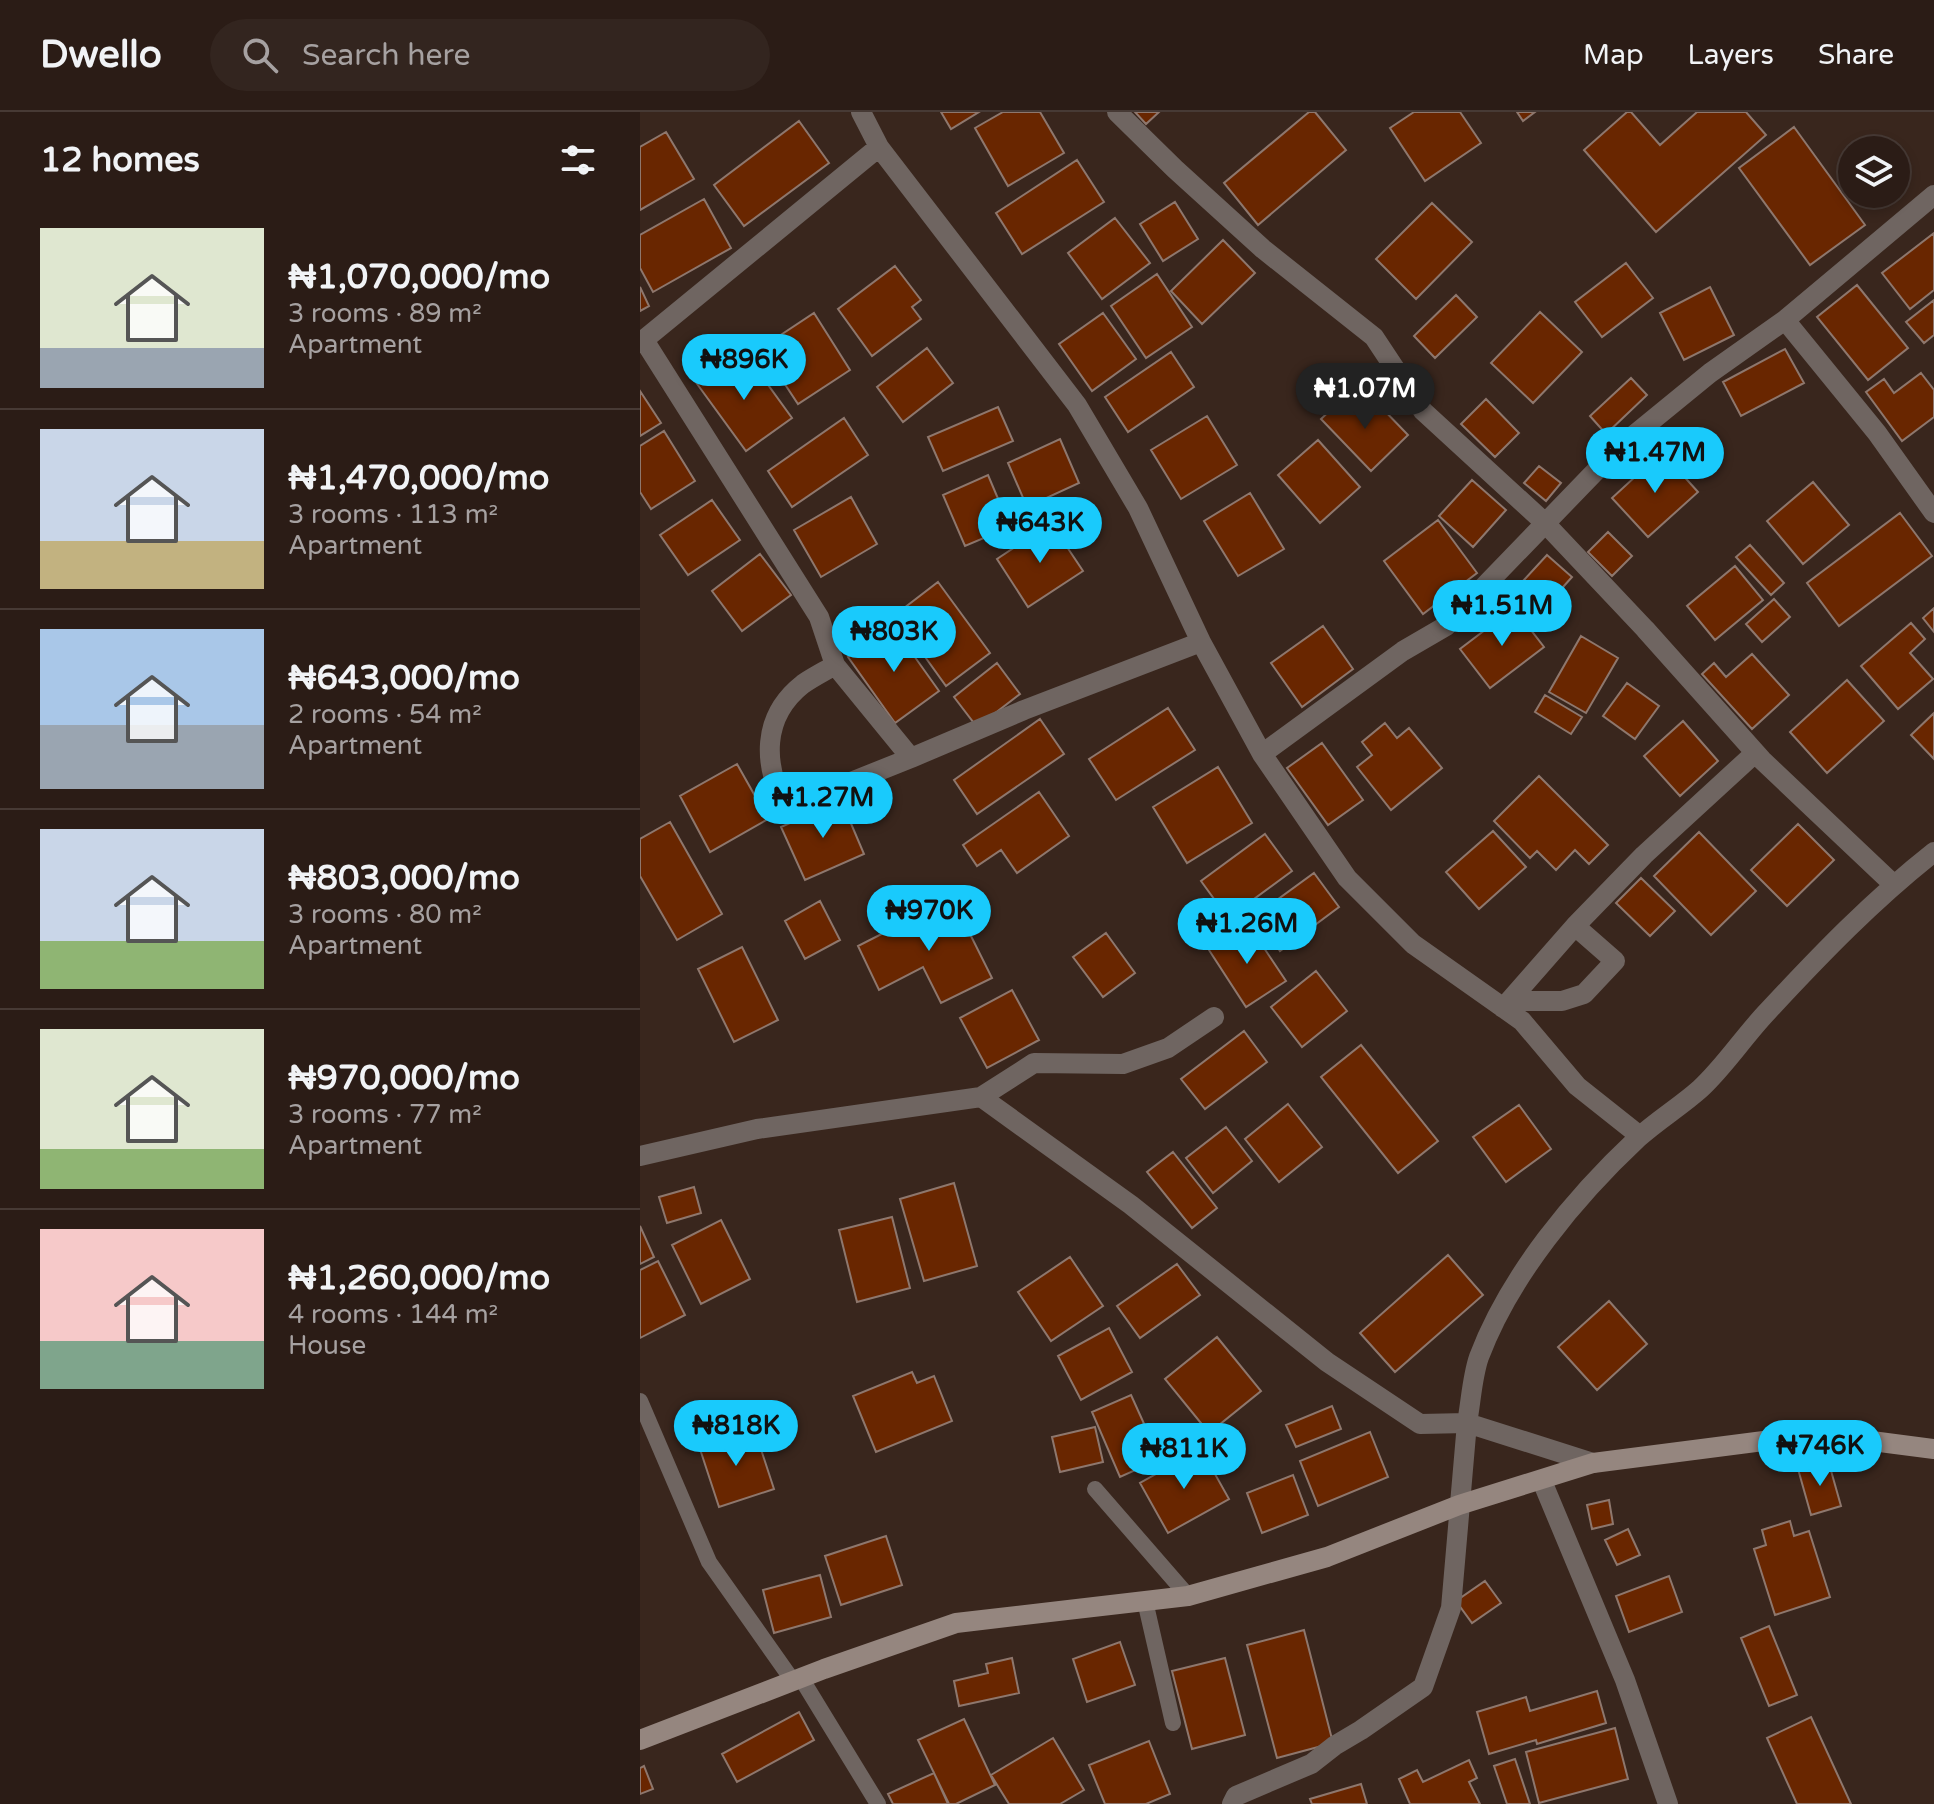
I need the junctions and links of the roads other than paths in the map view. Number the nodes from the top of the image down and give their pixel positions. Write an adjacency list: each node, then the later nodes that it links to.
1 (861, 112): 3 (street)
2 (1117, 112): 8 (street)
3 (879, 147): 6 (street); 9 (street)
4 (1934, 195): 5 (street)
5 (1785, 320): 7 (street); 8 (street)
6 (642, 342): 10 (street)
7 (1934, 513)
8 (1544, 522): 11 (street); 12 (street)
9 (1201, 642): 12 (street); 13 (street)
10 (835, 665): 13 (street); 13 (street)
11 (1755, 753): 15 (street); 16 (street)
12 (1262, 754): 17 (street)
13 (911, 758)
14 (1934, 852): 15 (street)
15 (1893, 884): 20 (street)
16 (1575, 926): 17 (street); 17 (street)
17 (1506, 1004): 20 (street)
18 (1214, 1017): 19 (street)
19 (981, 1097): 21 (street); 23 (street)
20 (1640, 1136): 23 (street)
21 (640, 1156)
22 (640, 1401): 31 (lane)
23 (1467, 1423): 25 (street); 28 (street)
24 (1934, 1449): 25 (street)
25 (1593, 1463): 26 (street)
26 (1542, 1481): 28 (street); 36 (street)
27 (1095, 1489): 29 (lane)
28 (1459, 1505): 29 (street); 35 (street)
29 (1188, 1596): 30 (street)
30 (1145, 1601): 31 (street); 32 (lane)
31 (797, 1679): 33 (street); 34 (lane)
32 (1173, 1723)
33 (640, 1740)
34 (878, 1804)
35 (1232, 1804)
36 (1668, 1804)

